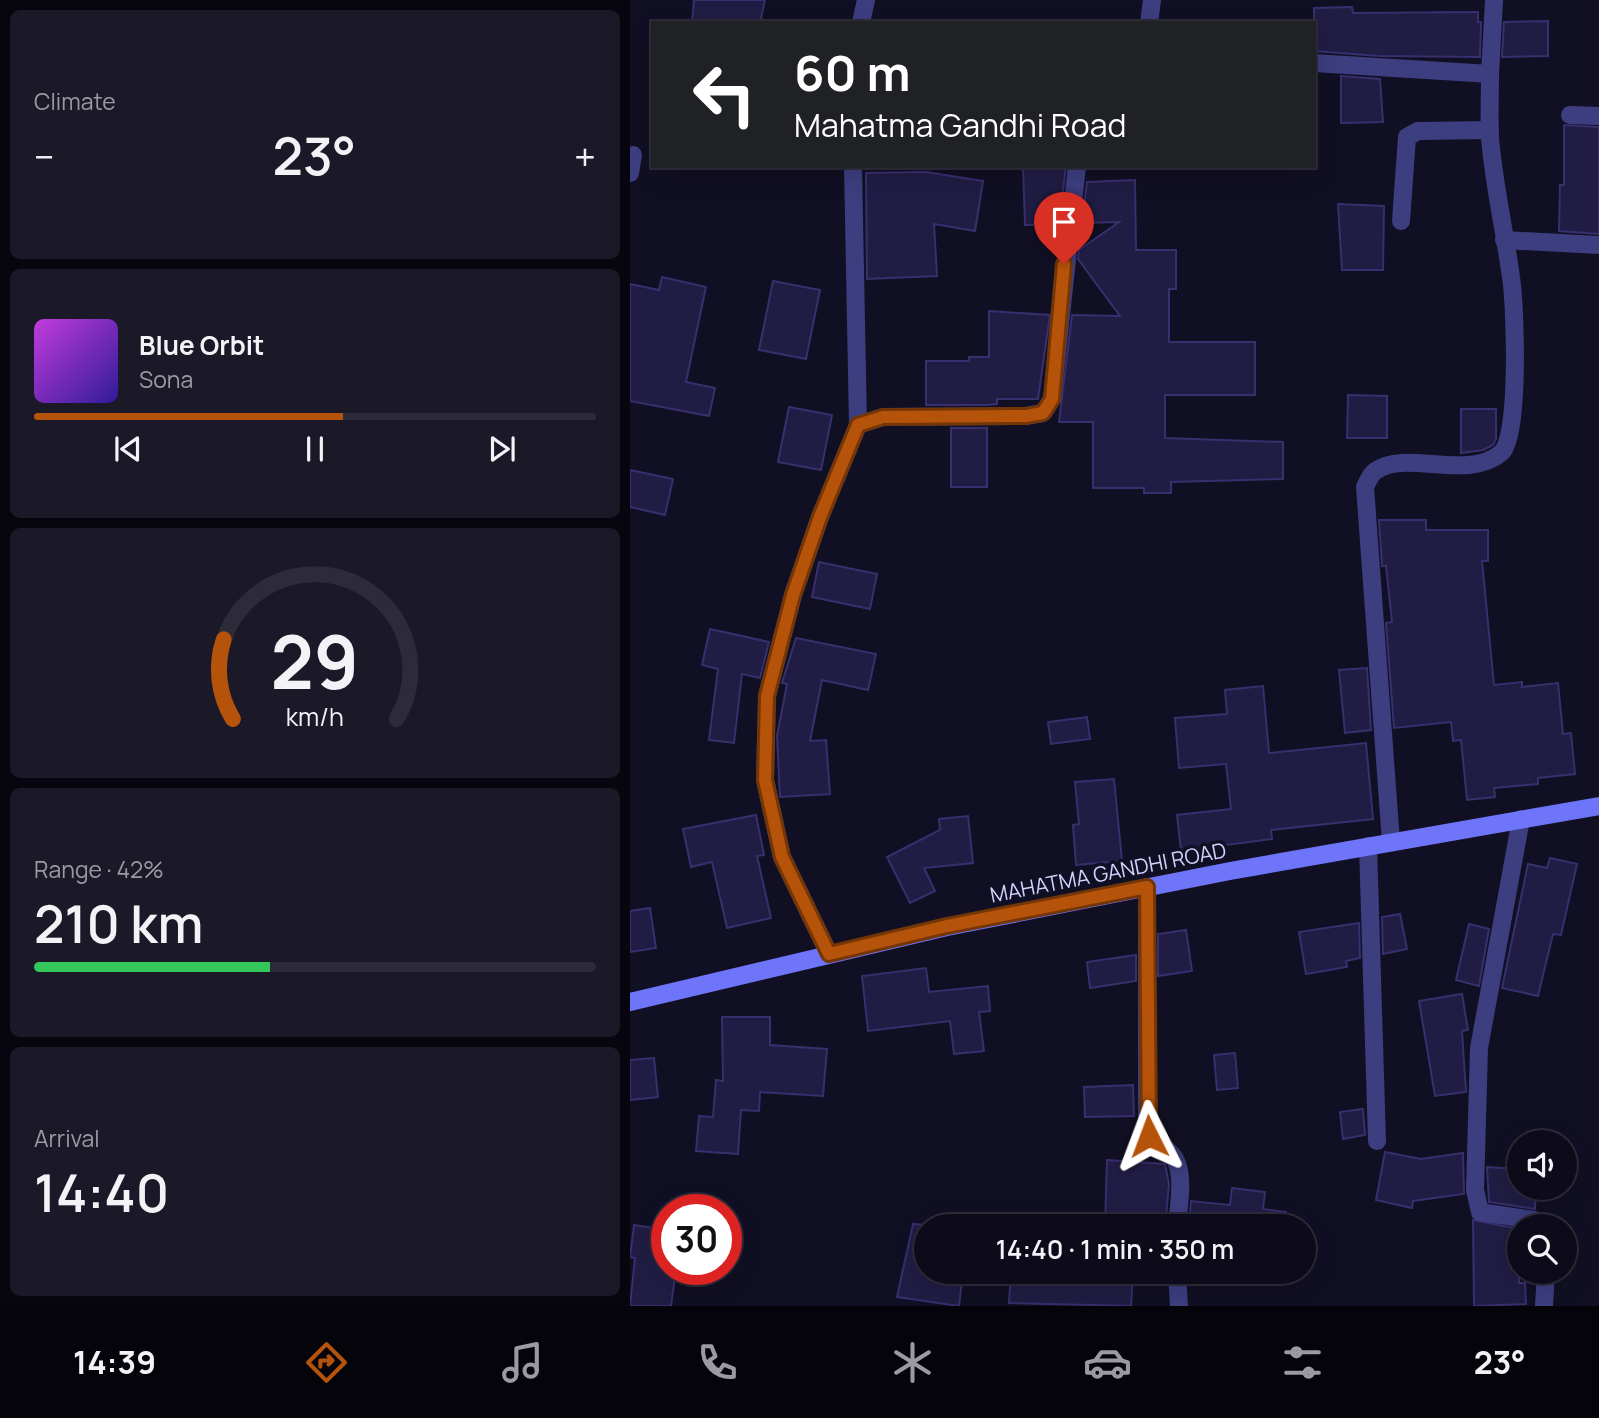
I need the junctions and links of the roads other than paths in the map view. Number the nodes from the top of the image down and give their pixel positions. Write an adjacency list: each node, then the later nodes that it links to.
1 (866, 0): 4 (street)
2 (1152, 0): 5 (street)
3 (1494, 0): 7 (street)
4 (861, 21)
5 (1149, 21)
6 (1316, 63): 7 (street)
7 (1490, 74): 10 (street)
8 (1570, 116): 9 (street)
9 (1599, 116)
10 (1490, 130): 15 (street); 16 (street)
11 (633, 155): 14 (street)
12 (853, 168): 18 (street)
13 (1077, 168): 18 (street)
14 (630, 173)
15 (1401, 221)
16 (1504, 240): 17 (street); 21 (street)
17 (1599, 245)
18 (858, 425): 24 (street)
19 (1599, 806): 20 (main road, MAHATMA GANDHI ROAD)
20 (1521, 819): 21 (main road, MAHATMA GANDHI ROAD); 28 (street)
21 (1391, 842): 22 (main road, MAHATMA GANDHI ROAD)
22 (1368, 846): 23 (main road, MAHATMA GANDHI ROAD); 26 (street)
23 (1147, 887): 24 (main road, MAHATMA GANDHI ROAD); 27 (street)
24 (829, 954): 25 (main road, MAHATMA GANDHI ROAD)
25 (630, 1002)
26 (1377, 1141)
27 (1177, 1214)
28 (1507, 1216)
29 (1178, 1284): 31 (street)
30 (1545, 1284): 32 (street)
31 (1179, 1306)
32 (1544, 1306)

